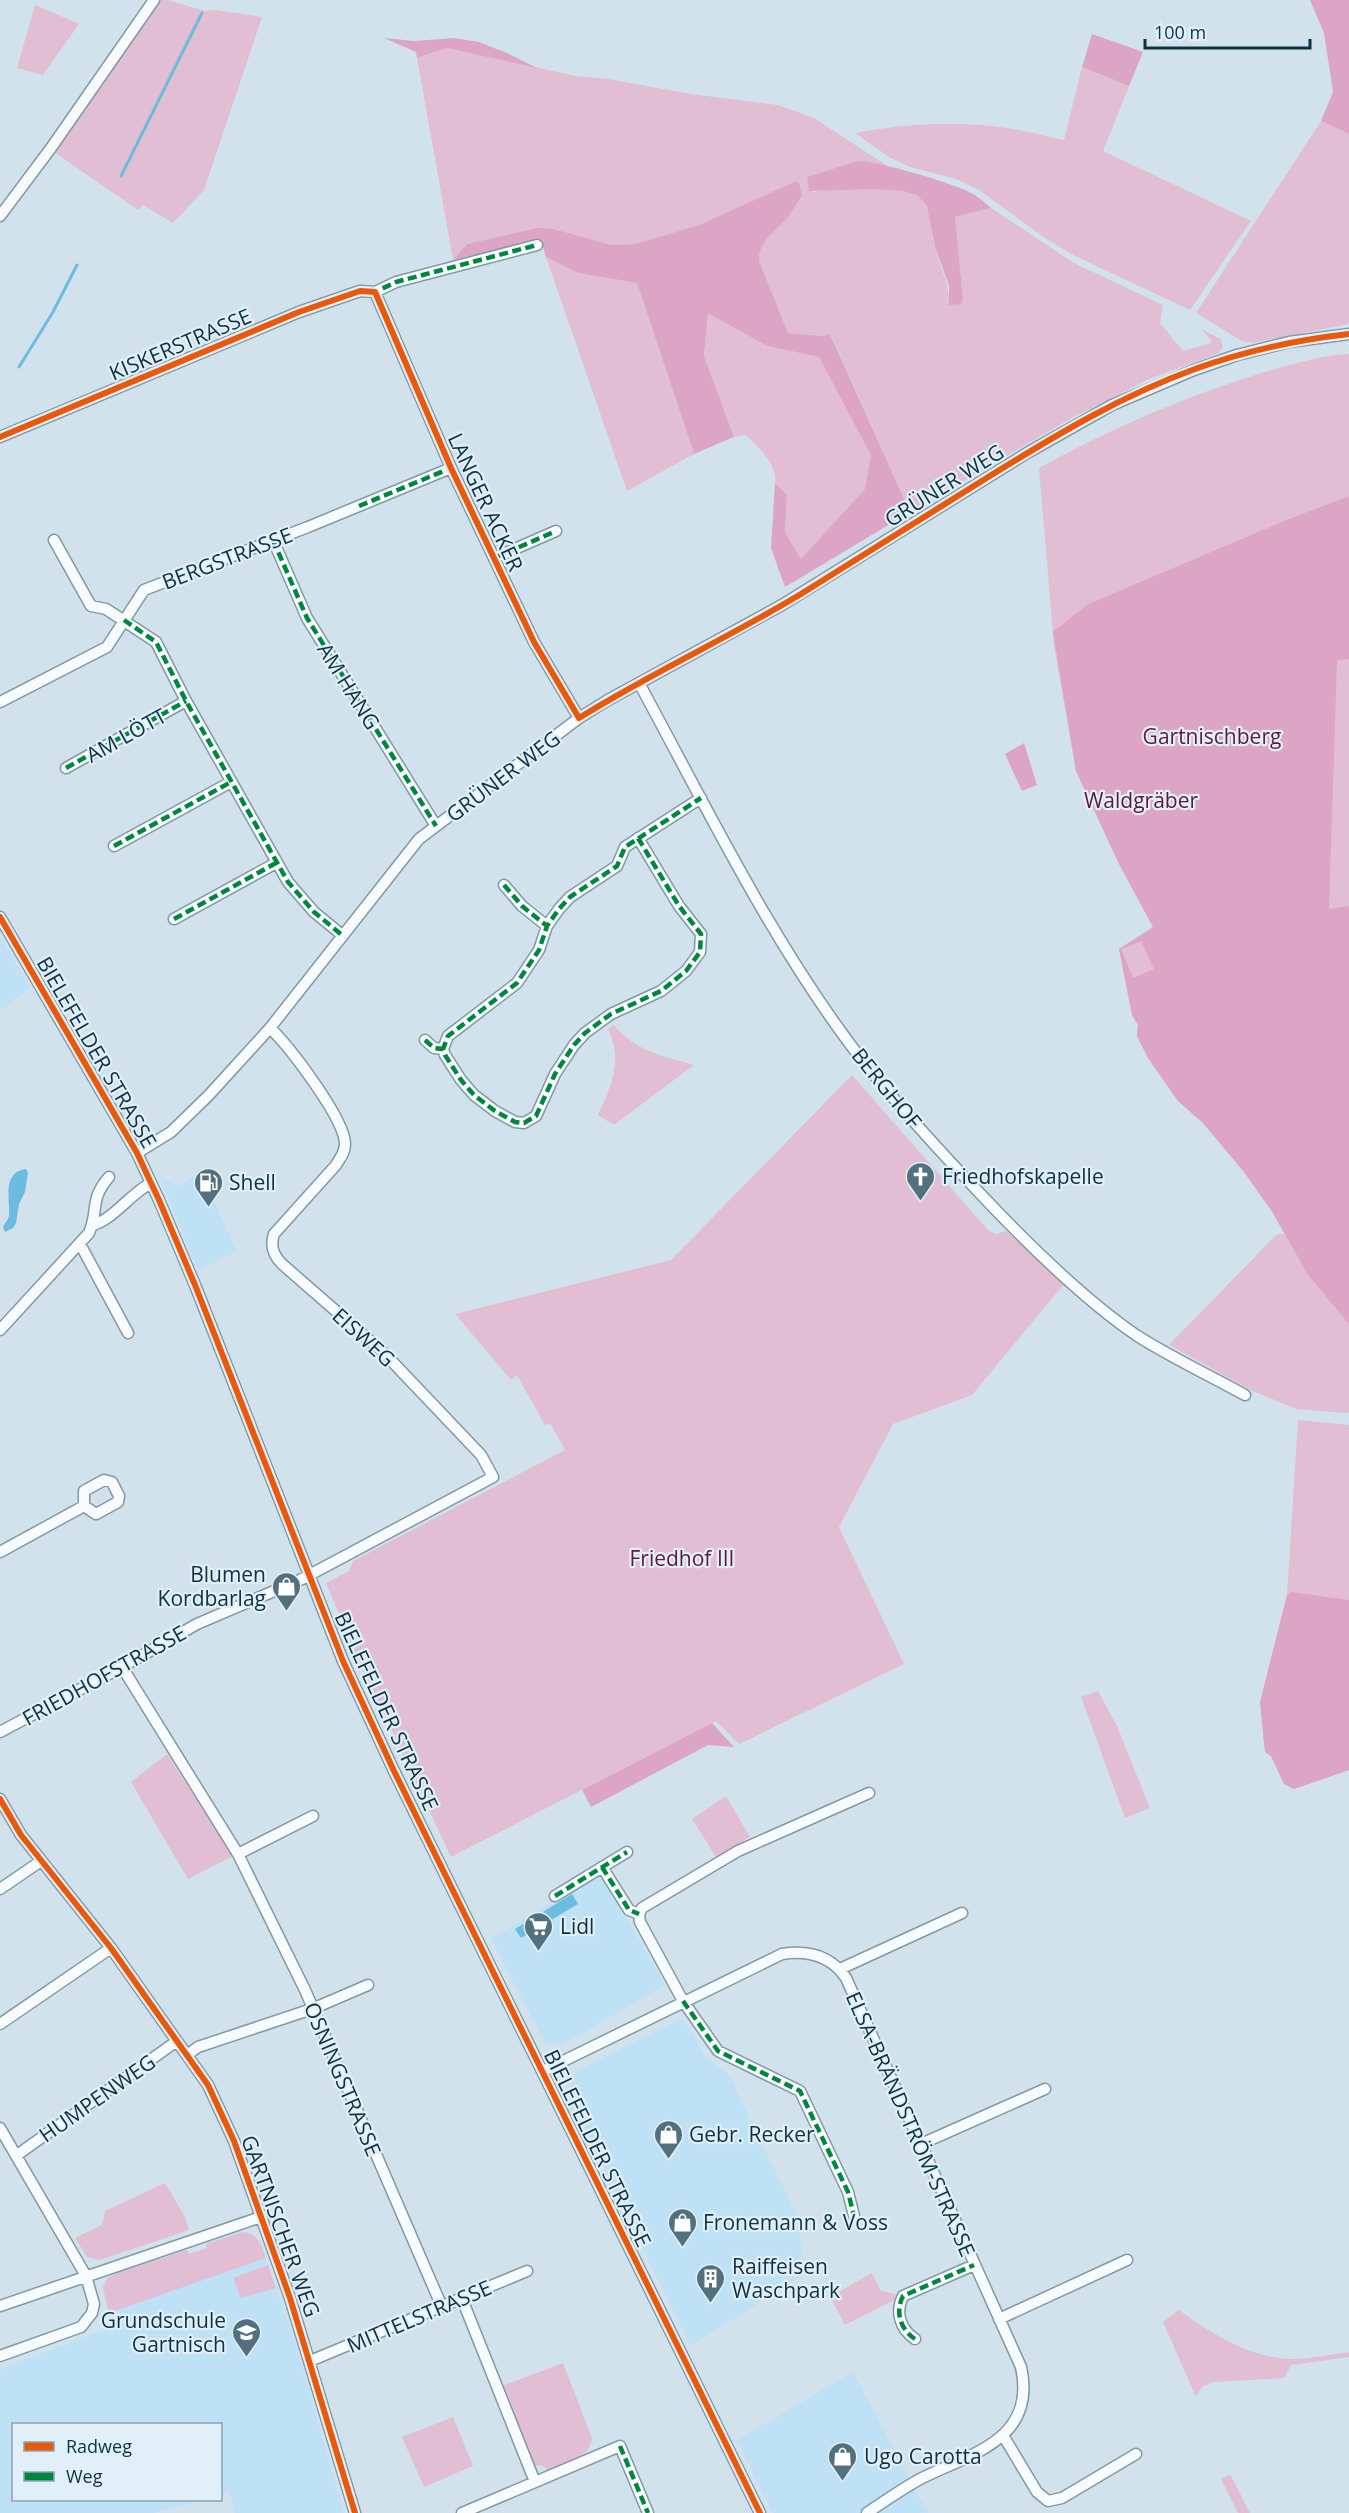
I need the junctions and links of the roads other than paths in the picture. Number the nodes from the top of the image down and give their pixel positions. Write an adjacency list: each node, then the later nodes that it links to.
1 (154, 0): 2 (street)
2 (0, 216)
3 (537, 245): 4 (street, KISKERSTRASSE)
4 (375, 292): 6 (street, KISKERSTRASSE); 7 (street, LANGER ACKER)
5 (1349, 334): 13 (street, GRÜNER WEG)
6 (0, 437)
7 (451, 468): 10 (street, BERGSTRASSE); 11 (street, LANGER ACKER)
8 (556, 531): 11 (street, LANGER ACKER)
9 (54, 540): 12 (street, AM LÖTT)
10 (273, 540): 12 (street, BERGSTRASSE); 20 (street, AM HANG)
11 (494, 558): 16 (street, LANGER ACKER)
12 (124, 620): 14 (street, AM LÖTT); 15 (street, BERGSTRASSE)
13 (639, 683): 16 (street, GRÜNER WEG); 19 (street, BERGHOF)
14 (186, 701): 17 (street, AM LÖTT); 18 (street, AM LÖTT)
15 (0, 702)
16 (579, 718): 20 (street, GRÜNER WEG)
17 (66, 768)
18 (231, 782): 22 (street); 23 (street, AM LÖTT)
19 (701, 798): 21 (street); 39 (street, BERGHOF)
20 (436, 826): 28 (street, GRÜNER WEG)
21 (638, 838): 27 (street); 31 (street)
22 (114, 846)
23 (276, 863): 26 (street); 28 (street, AM LÖTT)
24 (504, 885): 27 (street)
25 (0, 917): 32 (street, BIELEFELDER STRASSE)
26 (174, 919)
27 (548, 926): 31 (street)
28 (342, 935): 29 (street, GRÜNER WEG)
29 (270, 1028): 32 (street, GRÜNER WEG); 42 (street, EISWEG)
30 (425, 1040): 31 (street)
31 (443, 1049)
32 (136, 1153): 34 (street, BIELEFELDER STRASSE)
33 (109, 1177): 35 (street)
34 (151, 1183): 35 (street); 42 (street, BIELEFELDER STRASSE)
35 (92, 1225): 36 (street)
36 (80, 1244): 37 (street); 38 (street)
37 (1, 1327)
38 (128, 1333)
39 (1245, 1395)
40 (84, 1506): 41 (street)
41 (0, 1552)
42 (308, 1576): 43 (street, FRIEDHOFSTRASSE); 64 (street, BIELEFELDER STRASSE)
43 (122, 1667): 44 (street, FRIEDHOFSTRASSE); 49 (street, OSNINGSTRASSE)
44 (0, 1732)
45 (868, 1793): 55 (street)
46 (0, 1799): 50 (street, GARTNISCHER WEG)
47 (313, 1816): 49 (street)
48 (627, 1852): 51 (street)
49 (238, 1854): 60 (street, OSNINGSTRASSE)
50 (41, 1861): 52 (street); 56 (street, GARTNISCHER WEG)
51 (602, 1867): 53 (street); 55 (street)
52 (0, 1889)
53 (555, 1896)
54 (962, 1913): 57 (street)
55 (639, 1914): 59 (street)
56 (111, 1948): 61 (street); 62 (street, GARTNISCHER WEG)
57 (840, 1970): 59 (street, ELSA-BRÄNDSTRÖM-STRASSE); 67 (street, ELSA-BRÄNDSTRÖM-STRASSE)
58 (368, 1985): 60 (street, HUMPENWEG)
59 (683, 2001): 64 (street, ELSA-BRÄNDSTRÖM-STRASSE); 69 (street)
60 (312, 2009): 63 (street, HUMPENWEG); 77 (street, OSNINGSTRASSE)
61 (0, 2024)
62 (177, 2041): 63 (street, GARTNISCHER WEG); 68 (street, HUMPENWEG)
63 (187, 2055): 70 (street, GARTNISCHER WEG)
64 (543, 2071): 88 (street, BIELEFELDER STRASSE)
65 (1045, 2089): 67 (street)
66 (0, 2128): 68 (street)
67 (921, 2145): 72 (street, ELSA-BRÄNDSTRÖM-STRASSE)
68 (17, 2155): 74 (street)
69 (854, 2216)
70 (261, 2217): 74 (street); 81 (street, GARTNISCHER WEG)
71 (1127, 2260): 78 (street)
72 (974, 2265): 78 (street, ELSA-BRÄNDSTRÖM-STRASSE); 79 (street)
73 (527, 2271): 75 (street, MITTELSTRASSE)
74 (86, 2276): 76 (street); 80 (street)
75 (462, 2299): 77 (street, MITTELSTRASSE); 84 (street)
76 (0, 2306)
77 (442, 2307): 81 (street, MITTELSTRASSE)
78 (999, 2319): 82 (street, ELSA-BRÄNDSTRÖM-STRASSE)
79 (915, 2339)
80 (0, 2356)
81 (310, 2361): 85 (street, GARTNISCHER WEG)
82 (1004, 2437): 83 (street); 89 (street)
83 (1136, 2454)
84 (535, 2482): 86 (street); 87 (street)
85 (355, 2513)
86 (462, 2513)
87 (648, 2513)
88 (760, 2513)
89 (867, 2513)

